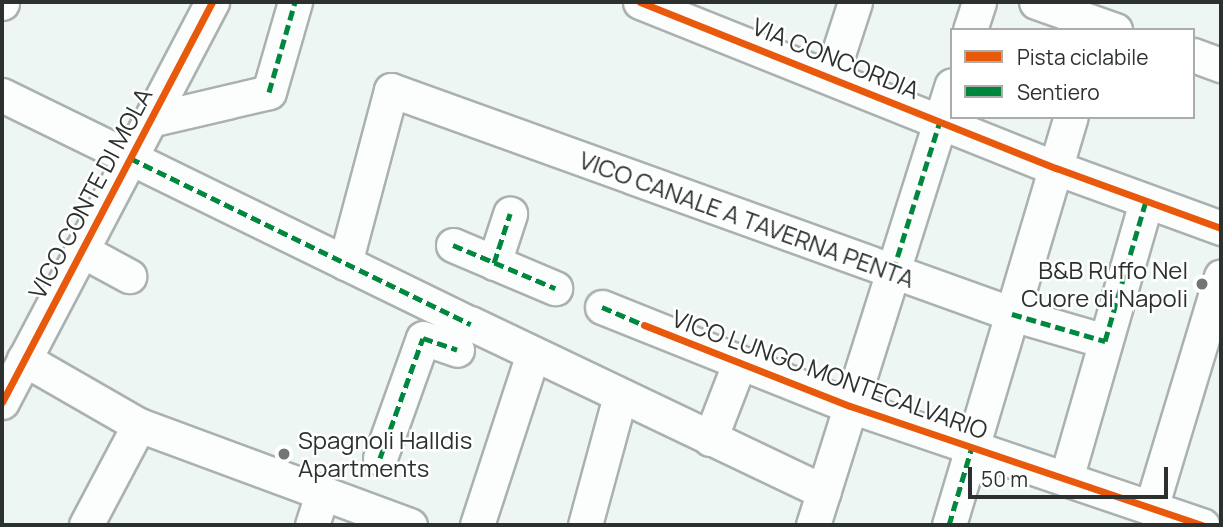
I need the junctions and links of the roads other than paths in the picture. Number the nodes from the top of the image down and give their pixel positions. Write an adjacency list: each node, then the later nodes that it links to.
1 (212, 2): 15 (street, VICO CONTE DI MOLA)
2 (295, 2): 15 (street)
3 (640, 2): 11 (street, VIA CONCORDIA)
4 (855, 2): 11 (street)
5 (979, 2): 8 (street)
6 (1036, 2): 7 (street)
7 (1104, 21)
8 (971, 28)
9 (1195, 56): 10 (street)
10 (1221, 65)
11 (831, 76): 16 (street, VIA CONCORDIA)
12 (950, 91): 16 (street)
13 (2, 95): 17 (street)
14 (1070, 119): 18 (street)
15 (150, 120): 17 (street, VICO CONTE DI MOLA)
16 (940, 121): 18 (street, VIA CONCORDIA); 26 (street)
17 (130, 158): 23 (street, VICO CONTE DI MOLA); 24 (street)
18 (1056, 168): 19 (street, VIA CONCORDIA); 31 (street)
19 (1146, 201): 21 (street, VIA CONCORDIA); 33 (street)
20 (510, 214): 25 (street)
21 (1221, 228)
22 (453, 245): 25 (street)
23 (81, 250): 27 (street); 35 (street, VICO CONTE DI MOLA)
24 (345, 263): 26 (street, VICO CANALE A TAVERNA PENTA); 32 (street)
25 (494, 264): 29 (street)
26 (893, 271): 31 (street, VICO CANALE A TAVERNA PENTA); 39 (street)
27 (129, 275)
28 (1221, 276): 47 (street)
29 (555, 288)
30 (601, 307): 36 (street, VICO LUNGO MONTECALVARIO)
31 (1012, 314): 33 (street, VICO CANALE A TAVERNA PENTA); 42 (street)
32 (466, 332): 34 (street); 43 (street)
33 (1105, 341): 44 (street)
34 (533, 354): 37 (street); 51 (street)
35 (24, 359): 38 (street, VICO CONTE DI MOLA); 40 (street)
36 (738, 364): 39 (street, VICO LUNGO MONTECALVARIO); 41 (street)
37 (621, 396): 41 (street); 52 (street)
38 (2, 402)
39 (850, 406): 42 (street, VICO LUNGO MONTECALVARIO); 45 (street)
40 (139, 425): 46 (street); 48 (street)
41 (710, 439): 45 (street)
42 (972, 447): 44 (street, VICO LUNGO MONTECALVARIO); 54 (street)
43 (380, 458)
44 (1066, 479): 47 (street, VICO LUNGO MONTECALVARIO)
45 (824, 492): 53 (street)
46 (323, 494): 49 (street); 50 (street)
47 (1151, 508): 55 (street, VICO LUNGO MONTECALVARIO)
48 (86, 525)
49 (312, 525)
50 (410, 525)
51 (477, 525)
52 (585, 525)
53 (813, 525)
54 (949, 525)
55 (1202, 525)

